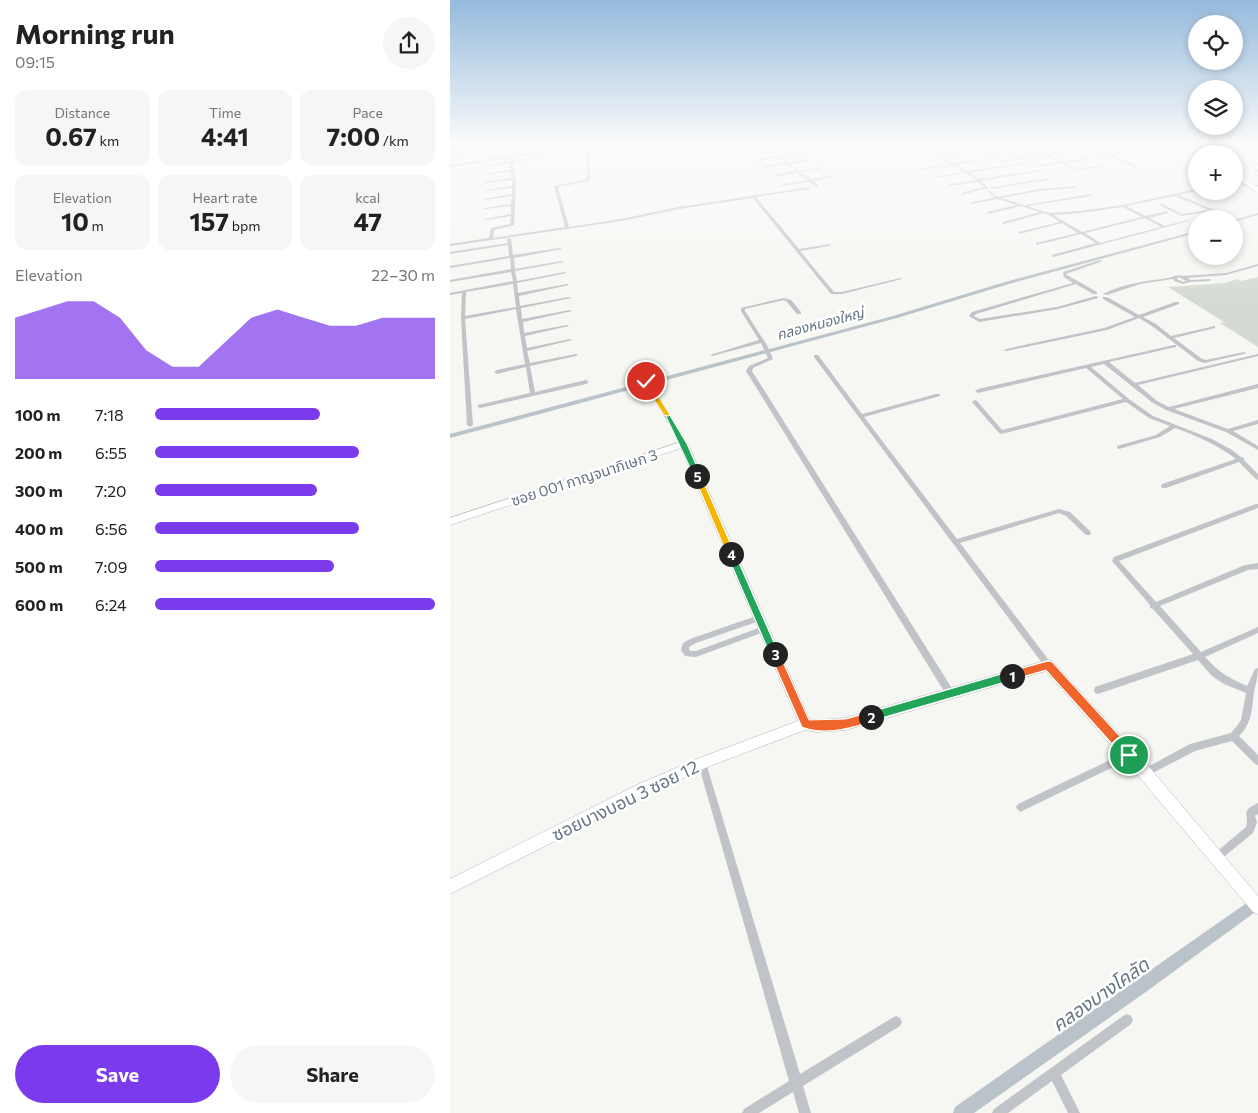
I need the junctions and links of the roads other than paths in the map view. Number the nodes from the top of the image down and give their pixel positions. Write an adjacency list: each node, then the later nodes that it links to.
1 (500, 197): 10 (street)
2 (513, 197): 11 (street)
3 (559, 197): 29 (street)
4 (754, 197): 29 (street); 38 (street)
5 (1006, 197): 9 (street)
6 (1078, 197): 13 (street)
7 (1163, 197): 15 (street)
8 (1183, 197): 17 (street)
9 (998, 198): 12 (street); 13 (street)
10 (486, 199)
11 (514, 204): 16 (street); 22 (street)
12 (971, 204)
13 (1024, 205): 19 (street); 20 (street)
14 (1161, 205): 21 (street)
15 (1123, 206): 20 (street); 23 (street)
16 (486, 208)
17 (1212, 210)
18 (1167, 212): 23 (street)
19 (988, 213)
20 (1047, 213): 26 (street); 27 (street)
21 (1188, 214)
22 (513, 215): 24 (street); 32 (street)
23 (1146, 217): 28 (street); 31 (street)
24 (486, 218)
25 (1187, 221): 28 (street)
26 (1063, 222): 30 (street); 31 (street)
27 (1004, 223)
28 (1165, 227): 34 (street)
29 (567, 228): 32 (street)
30 (1020, 233)
31 (1081, 233): 33 (street); 34 (street)
32 (491, 238): 35 (street)
33 (1037, 244)
34 (1100, 244): 40 (street)
35 (450, 245)
36 (828, 245): 38 (street)
37 (560, 249): 41 (street)
38 (798, 250): 51 (street)
39 (450, 253): 41 (street)
40 (1053, 256)
41 (510, 257): 45 (street); 46 (street)
42 (1101, 261): 55 (street)
43 (562, 262): 46 (street)
44 (1258, 267): 48 (street)
45 (450, 268)
46 (512, 270): 52 (street); 54 (street)
47 (565, 274): 54 (street)
48 (1230, 274): 49 (street); 53 (street)
49 (1184, 277): 50 (street); 53 (street)
50 (1174, 278): 53 (street); 61 (street)
51 (900, 279)
52 (450, 281)
53 (1190, 281)
54 (514, 283): 57 (street); 59 (street)
55 (1076, 283): 60 (street); 60 (street)
56 (567, 285): 59 (street)
57 (464, 292): 58 (street); 68 (street)
58 (450, 294)
59 (516, 295): 64 (street)
60 (1096, 295): 61 (street)
61 (1105, 296): 67 (street)
62 (569, 298): 64 (street)
63 (1177, 303): 67 (street)
64 (518, 308): 68 (street); 69 (street)
65 (570, 311): 69 (street)
66 (799, 313): 75 (street)
67 (1140, 316): 73 (street); 78 (street)
68 (463, 318): 101 (street)
69 (520, 321): 72 (street)
70 (568, 326): 72 (street)
71 (1213, 327): 73 (street)
72 (522, 335): 77 (street)
73 (1172, 336): 79 (street)
74 (570, 340): 77 (street)
75 (762, 341): 80 (street); 124 (street)
76 (1174, 346): 84 (street)
77 (526, 350): 85 (street)
78 (1006, 350)
79 (1244, 353)
80 (712, 355)
81 (1258, 355): 90 (street)
82 (576, 356): 85 (street)
83 (816, 356): 99 (street)
84 (1105, 362): 86 (street); 90 (street)
85 (528, 365): 87 (street); 93 (street)
86 (1086, 366): 92 (street); 95 (street)
87 (498, 372)
88 (646, 381): 104 (street)
89 (586, 382): 93 (street)
90 (1133, 385): 98 (street)
91 (1258, 386): 98 (street)
92 (978, 391)
93 (533, 394): 97 (street)
94 (938, 395): 99 (street)
95 (1127, 400): 96 (street); 102 (street)
96 (975, 402)
97 (480, 406)
98 (1168, 409): 103 (street)
99 (860, 416): 113 (street)
100 (1258, 422): 103 (street)
101 (470, 426)
102 (1175, 426): 105 (street); 107 (street)
103 (1228, 432): 106 (street)
104 (684, 444): 111 (street, ซอย 001 กาญจนาภิเษก 3); 116 (street)
105 (1119, 447)
106 (1258, 448)
107 (1242, 459): 108 (street); 109 (street)
108 (1258, 478)
109 (1164, 486)
110 (1257, 507): 115 (street)
111 (450, 522)
112 (1088, 533): 113 (street)
113 (956, 542): 120 (street)
114 (1258, 566): 115 (street)
115 (1153, 606): 119 (street)
116 (759, 618): 117 (street); 117 (street)
117 (764, 629): 125 (street)
118 (1258, 630): 119 (street)
119 (1199, 656): 122 (street); 123 (street)
120 (1048, 665): 124 (street); 127 (street)
121 (1258, 672): 123 (street)
122 (1098, 690)
123 (1250, 691): 126 (street)
124 (950, 693): 125 (street)
125 (805, 724): 129 (street, ซอยบางบอน 3 ซอย 12)
126 (1233, 736): 128 (street); 130 (street)
127 (1129, 755): 130 (street); 131 (street)
128 (1258, 761)
129 (702, 763): 134 (street, ซอยบางบอน 3 ซอย 12); 139 (street)
130 (1146, 774): 133 (street)
131 (1021, 808)
132 (1258, 808): 133 (street)
133 (1217, 858): 135 (street)
134 (450, 887)
135 (1258, 907)
136 (1127, 1020): 138 (street)
137 (896, 1022): 139 (street)
138 (1054, 1073): 142 (street); 143 (street)
139 (796, 1082): 140 (street); 141 (street)
140 (748, 1113)
141 (806, 1113)
142 (998, 1113)
143 (1074, 1113)

